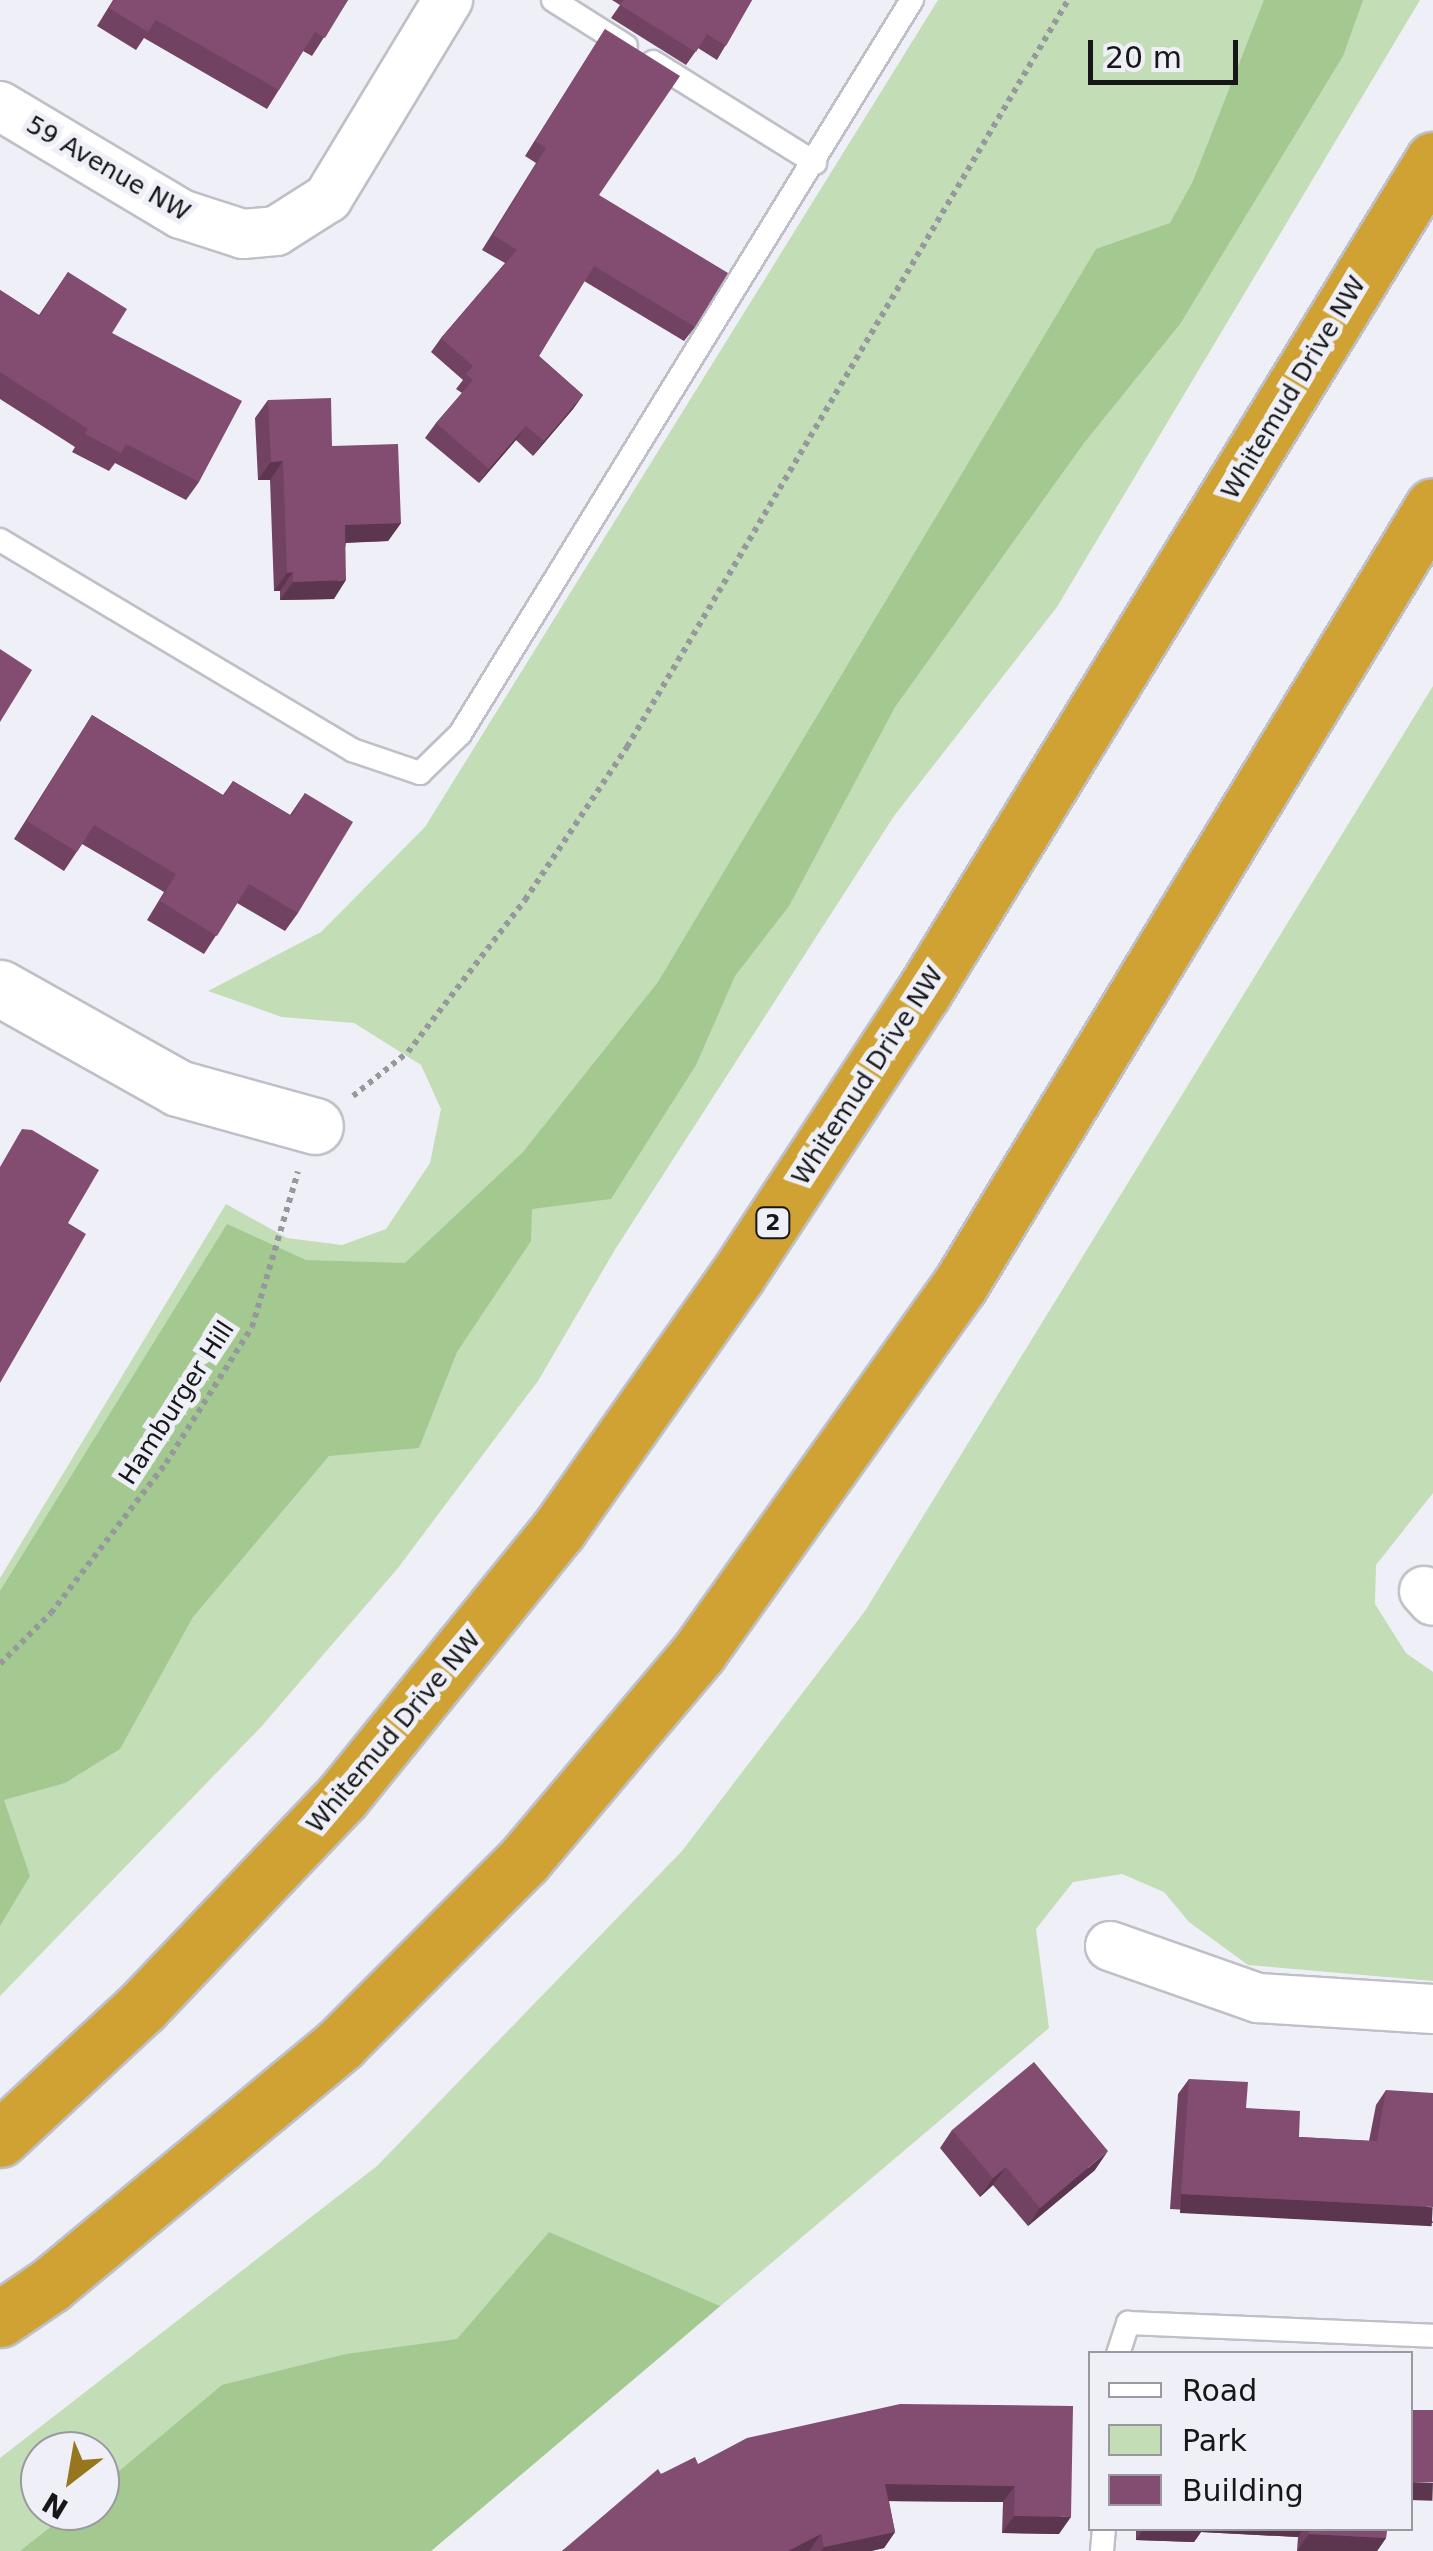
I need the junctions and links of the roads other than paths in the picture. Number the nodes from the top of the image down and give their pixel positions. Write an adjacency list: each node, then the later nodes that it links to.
1 (448, 0): 4 (street, 59 Avenue NW)
2 (553, 0): 5 (lane)
3 (912, 0): 5 (lane)
4 (0, 106)
5 (815, 163): 8 (lane)
6 (1425, 172): 13 (highway, Whitemud Drive NW / 2)
7 (1433, 506): 14 (highway)
8 (0, 540)
9 (0, 988): 10 (street)
10 (316, 1126)
11 (1110, 1946): 12 (street)
12 (1433, 2009)
13 (0, 2139)
14 (0, 2319)
15 (1433, 2336): 16 (lane)
16 (1119, 2351)

